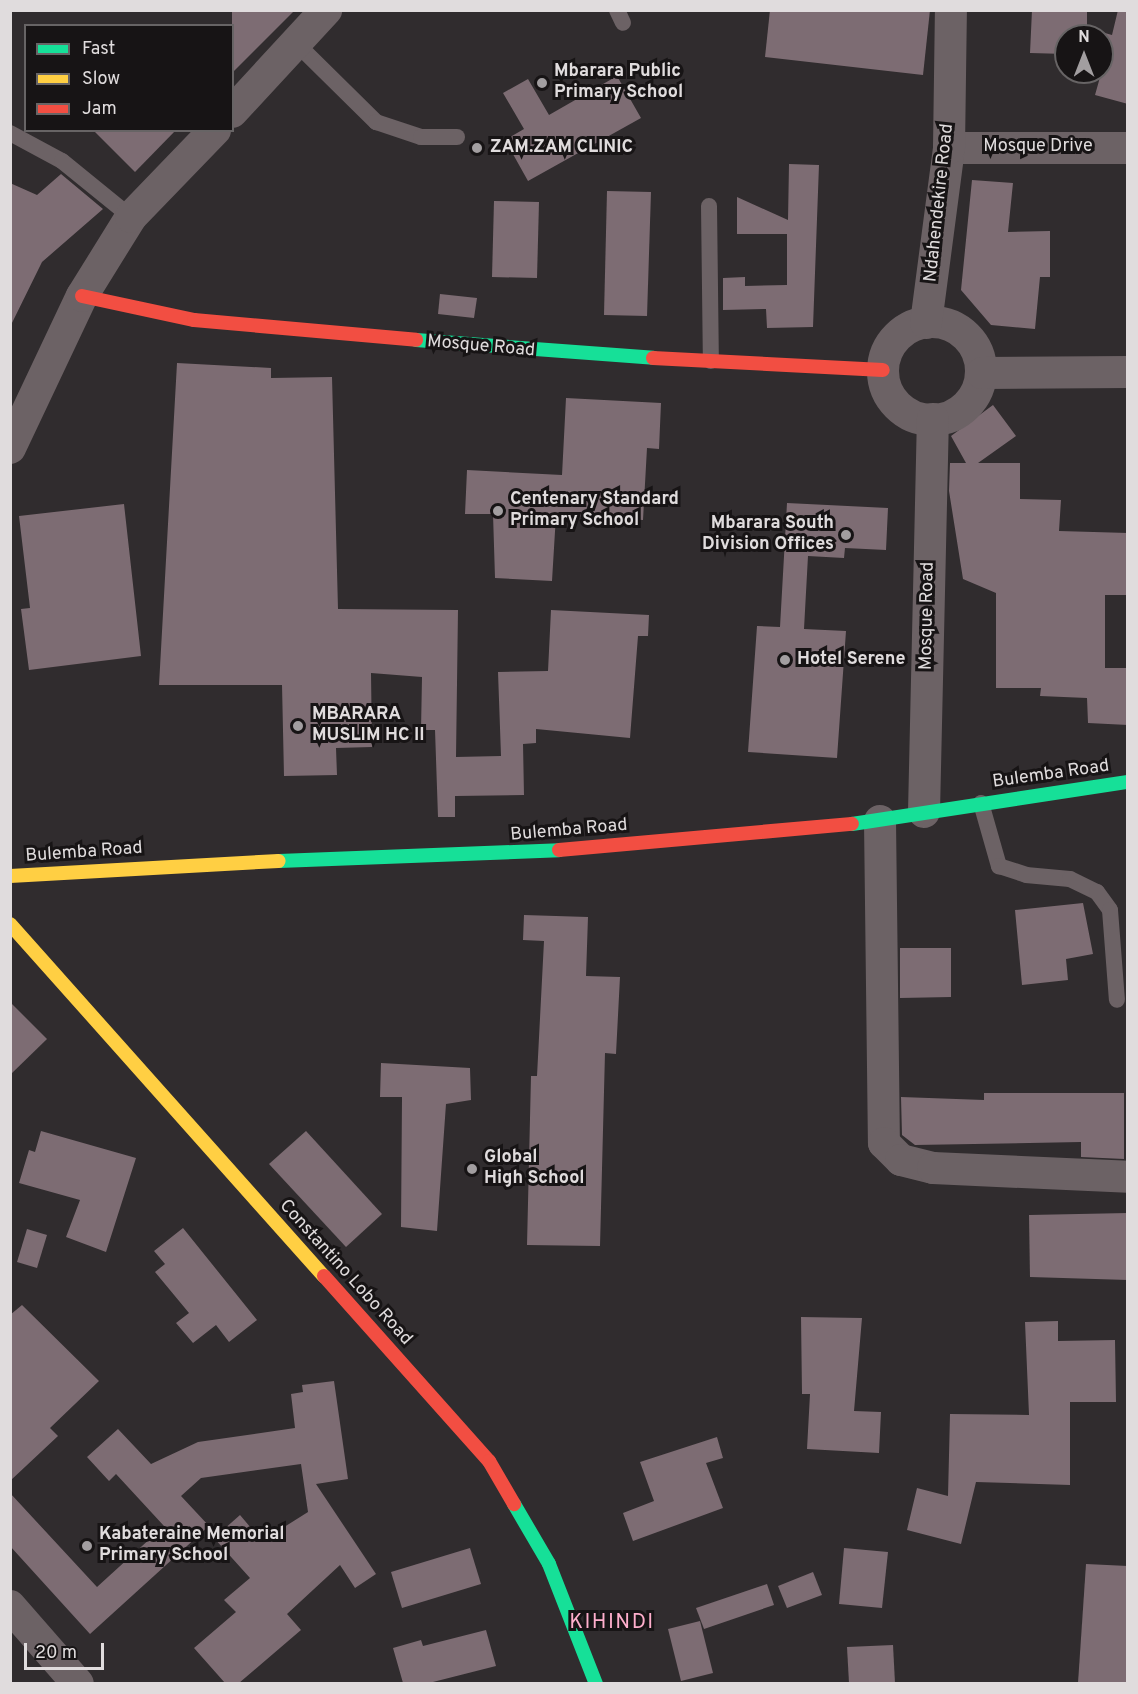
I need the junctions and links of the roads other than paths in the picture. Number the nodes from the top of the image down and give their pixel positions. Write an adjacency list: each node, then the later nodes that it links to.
1 (326, 10): 3 (street)
2 (951, 10): 8 (street, Ndahendekire Road)
3 (298, 45): 4 (street); 7 (lane)
4 (234, 110)
5 (213, 132): 11 (street)
6 (10, 133): 11 (lane)
7 (457, 137)
8 (949, 148): 9 (street, Mosque Drive); 13 (street, Ndahendekire Road)
9 (1128, 148)
10 (709, 206): 14 (lane)
11 (131, 217): 12 (street)
12 (82, 296): 14 (street, Mosque Road); 19 (street)
13 (926, 323): 15 (street); 17 (street)
14 (711, 361): 15 (street, Mosque Road)
15 (883, 370): 18 (street)
16 (1128, 372): 17 (street)
17 (982, 373): 18 (street)
18 (933, 419): 22 (street, Mosque Road)
19 (10, 448)
20 (1128, 782): 21 (street, Bulemba Road)
21 (981, 803): 22 (street, Bulemba Road); 26 (lane)
22 (924, 812): 23 (street, Bulemba Road)
23 (880, 821): 24 (street, Bulemba Road); 27 (street)
24 (10, 876)
25 (10, 924): 30 (street, Constantino Lobo Road)
26 (1118, 1000)
27 (1128, 1177)
28 (10, 1606): 29 (street)
29 (78, 1683)
30 (596, 1683)

